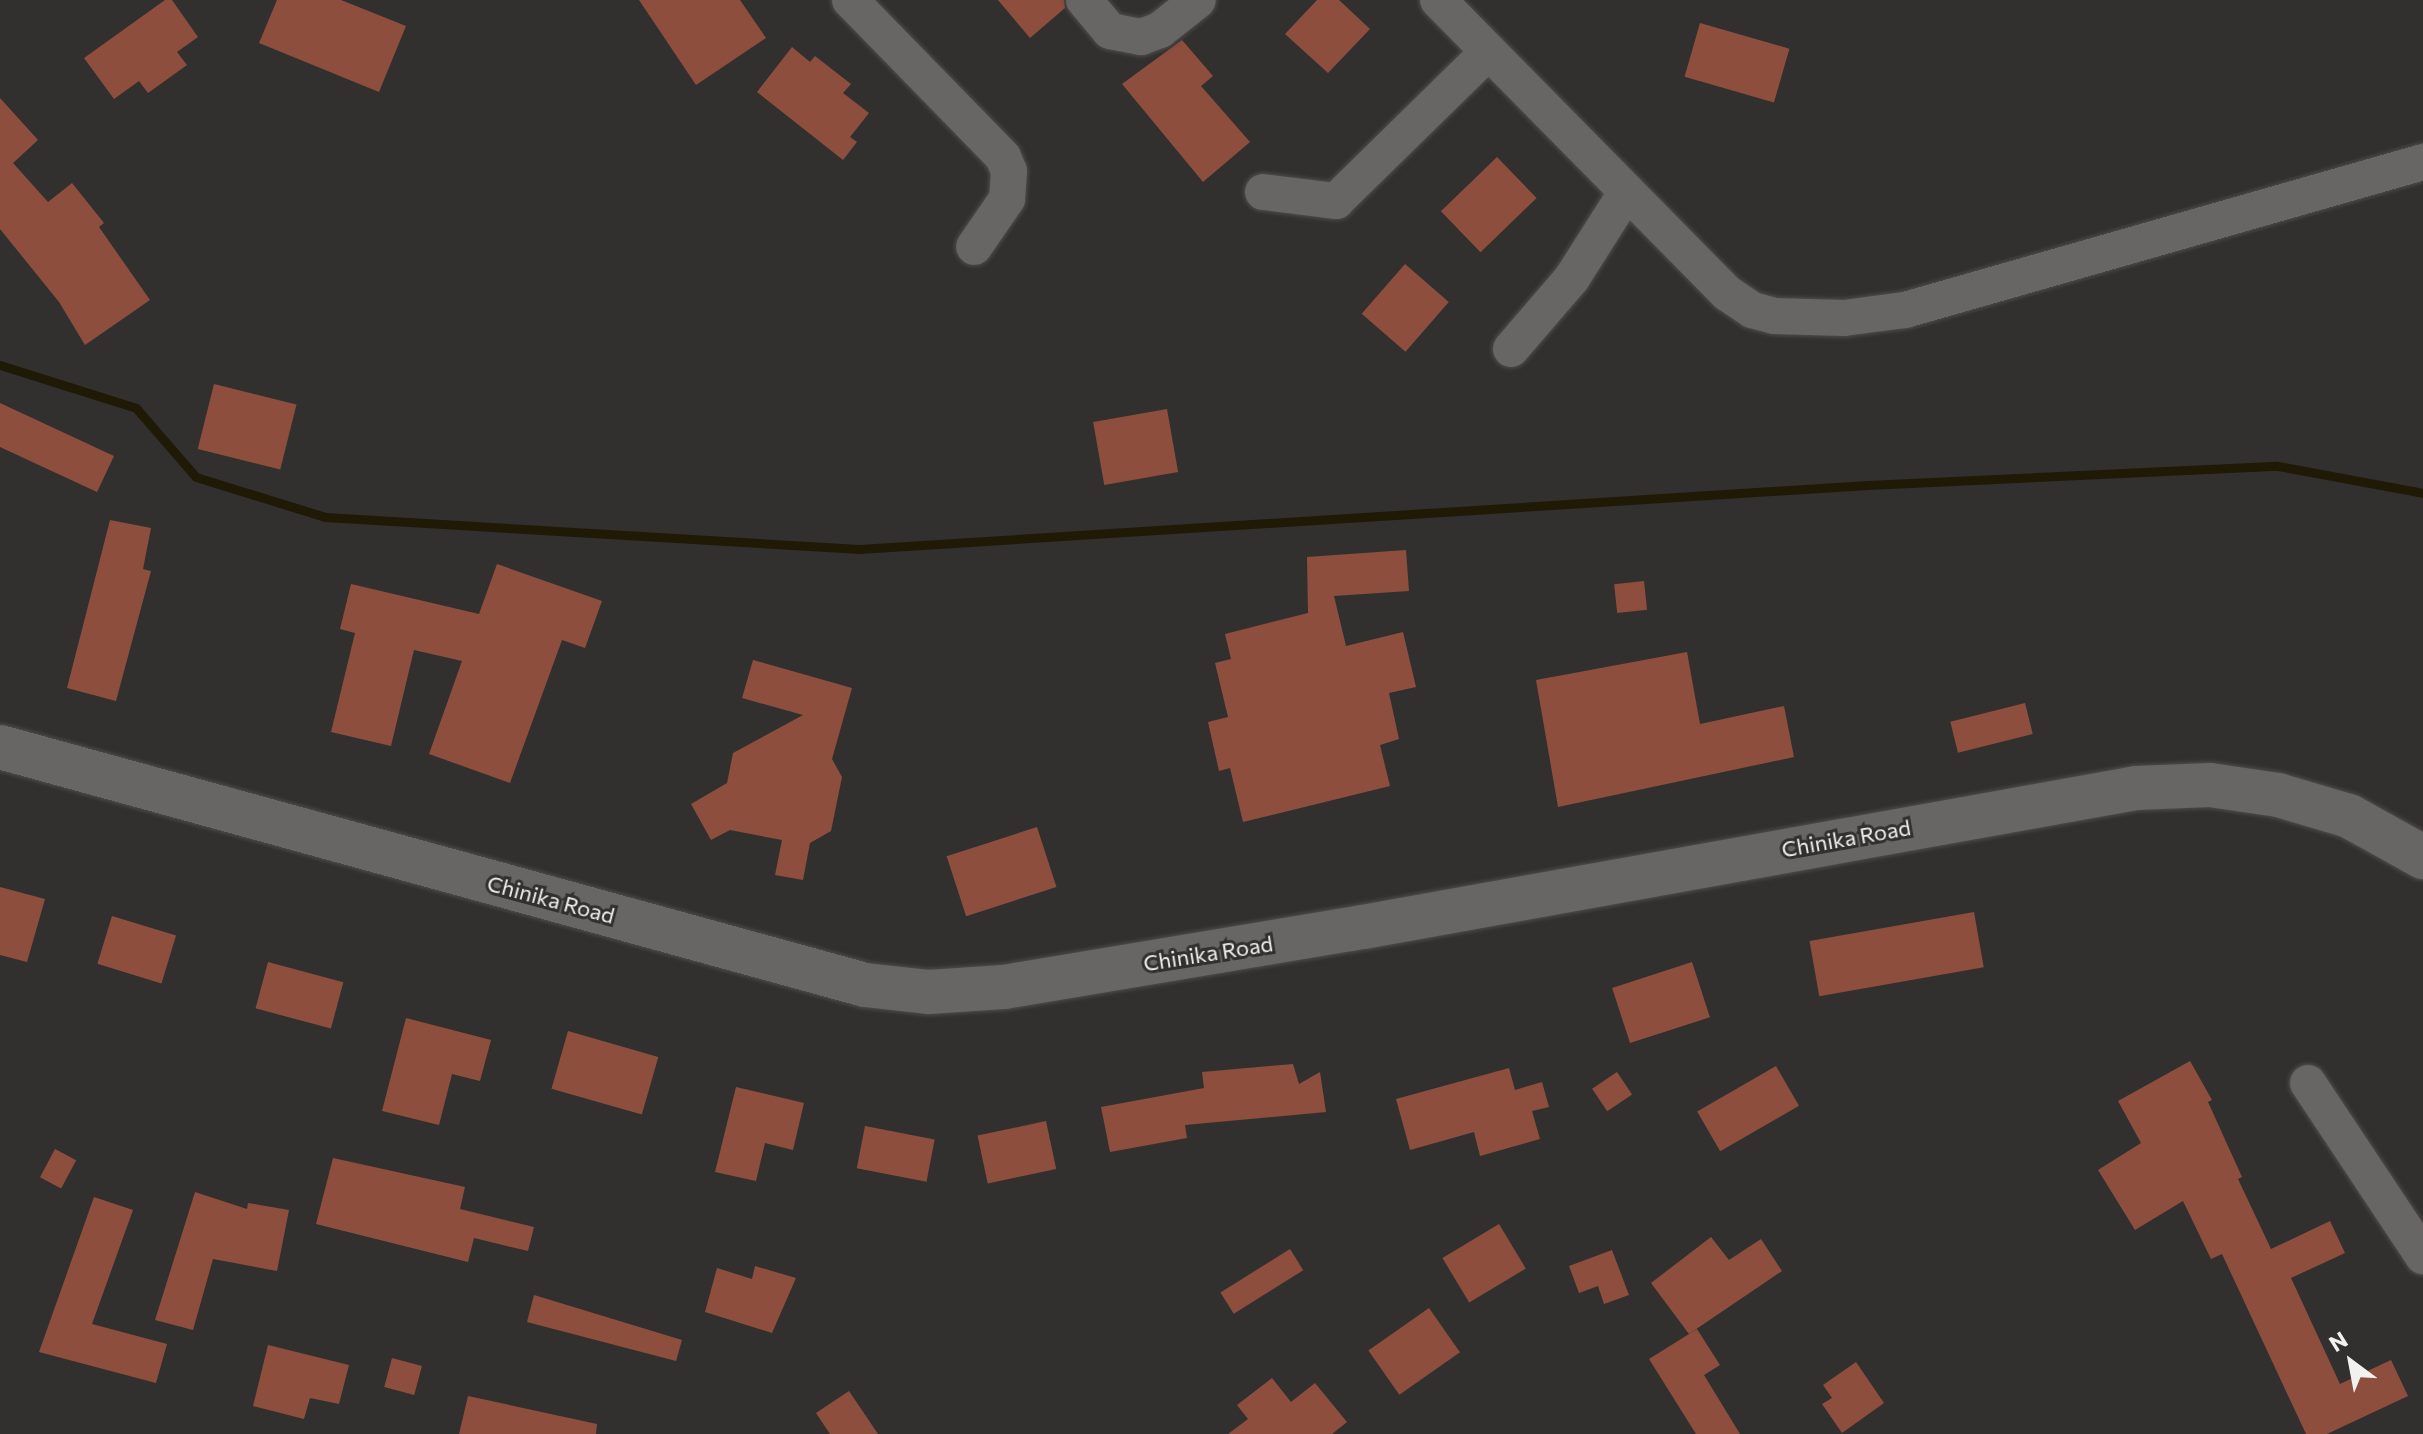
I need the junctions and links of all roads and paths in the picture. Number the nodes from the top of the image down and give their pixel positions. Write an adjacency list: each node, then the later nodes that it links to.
1 (850, 0): 9 (street)
2 (1084, 0): 3 (street)
3 (1198, 0)
4 (1438, 0): 5 (street)
5 (1488, 52): 7 (street); 8 (street)
6 (2423, 162): 8 (street)
7 (1263, 192)
8 (1626, 193): 10 (street)
9 (974, 247)
10 (1511, 349)
11 (0, 747): 12 (main road, Chinika Road)
12 (2423, 857)
13 (2308, 1083): 14 (street)
14 (2423, 1256)

